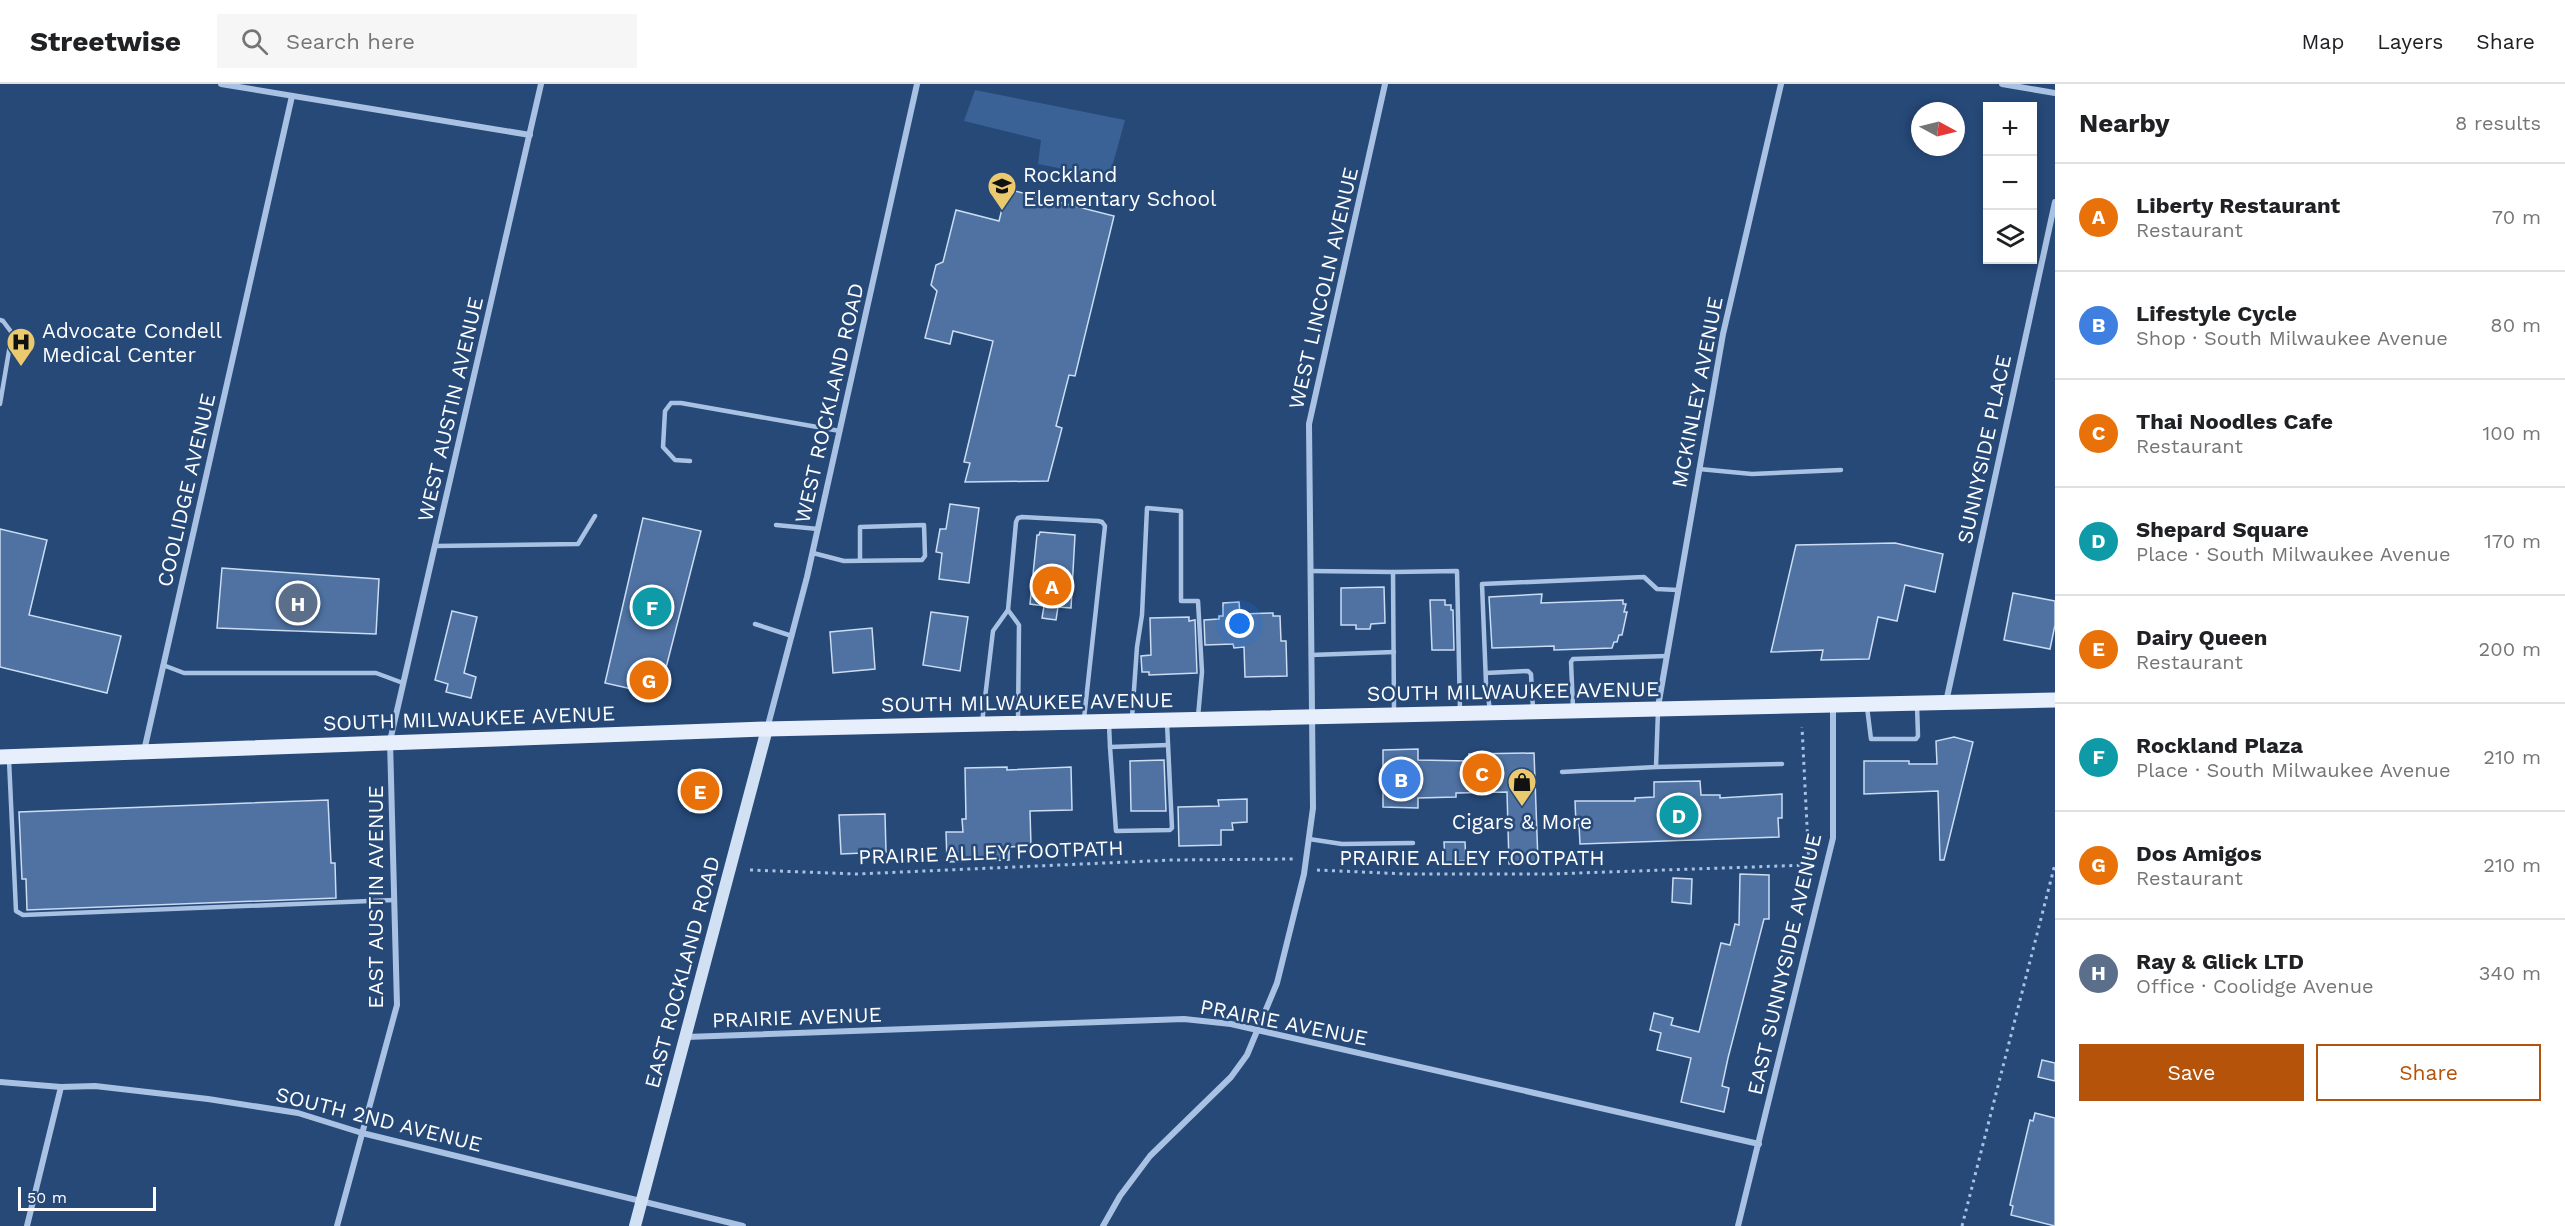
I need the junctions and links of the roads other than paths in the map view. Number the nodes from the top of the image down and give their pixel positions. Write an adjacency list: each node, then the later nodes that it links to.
1 (221, 84): 8 (street)
2 (541, 84): 9 (street, WEST AUSTIN AVENUE)
3 (917, 84): 13 (street, WEST ROCKLAND ROAD)
4 (1385, 84): 23 (street, WEST LINCOLN AVENUE)
5 (1780, 84): 15 (street, MCKINLEY AVENUE)
6 (2002, 84): 7 (street)
7 (2055, 93)
8 (292, 96): 9 (street); 32 (street, COOLIDGE AVENUE)
9 (530, 135): 20 (street, WEST AUSTIN AVENUE)
10 (2055, 202): 36 (street, SUNNYSIDE PLACE)
11 (0, 320): 12 (lane)
12 (0, 404)
13 (840, 431): 14 (lane); 19 (street, WEST ROCKLAND ROAD)
14 (690, 460)
15 (1700, 469): 16 (lane); 25 (street, MCKINLEY AVENUE)
16 (1841, 470)
17 (595, 516): 20 (lane)
18 (776, 525): 19 (lane)
19 (818, 528): 21 (street, WEST ROCKLAND ROAD)
20 (435, 546): 34 (street, WEST AUSTIN AVENUE)
21 (813, 553): 22 (lane); 28 (street, WEST ROCKLAND ROAD)
22 (860, 561): 22 (lane)
23 (1310, 571): 24 (lane); 30 (street, WEST LINCOLN AVENUE)
24 (1393, 572): 29 (lane); 44 (lane)
25 (1678, 590): 31 (street, MCKINLEY AVENUE); 33 (lane)
26 (1008, 610): 50 (lane); 52 (lane); 53 (lane)
27 (754, 624): 28 (lane)
28 (792, 636): 54 (street, WEST ROCKLAND ROAD)
29 (1395, 652): 30 (lane); 45 (lane)
30 (1311, 655): 46 (street, WEST LINCOLN AVENUE)
31 (1667, 656): 40 (street, MCKINLEY AVENUE); 41 (lane)
32 (163, 665): 34 (lane); 58 (street, COOLIDGE AVENUE)
33 (1486, 673): 42 (lane); 43 (lane)
34 (404, 683): 55 (street, WEST AUSTIN AVENUE)
35 (2055, 700): 36 (main road, SOUTH MILWAUKEE AVENUE)
36 (1946, 703): 38 (main road, SOUTH MILWAUKEE AVENUE)
37 (1867, 704): 38 (main road, SOUTH MILWAUKEE AVENUE); 38 (lane); 39 (main road, SOUTH MILWAUKEE AVENUE)
38 (1917, 704)
39 (1833, 705): 40 (main road, SOUTH MILWAUKEE AVENUE); 71 (street, EAST SUNNYSIDE AVENUE)
40 (1658, 708): 41 (main road, SOUTH MILWAUKEE AVENUE); 61 (lane)
41 (1573, 710): 43 (main road, SOUTH MILWAUKEE AVENUE)
42 (1491, 712): 43 (main road, SOUTH MILWAUKEE AVENUE); 44 (main road, SOUTH MILWAUKEE AVENUE)
43 (1533, 712)
44 (1460, 713): 45 (main road, SOUTH MILWAUKEE AVENUE)
45 (1394, 715): 46 (main road, SOUTH MILWAUKEE AVENUE)
46 (1312, 717): 48 (main road, SOUTH MILWAUKEE AVENUE); 63 (street, WEST LINCOLN AVENUE)
47 (1167, 720): 48 (main road, SOUTH MILWAUKEE AVENUE); 49 (main road, SOUTH MILWAUKEE AVENUE); 56 (lane)
48 (1198, 720): 49 (lane)
49 (1132, 721): 51 (main road, SOUTH MILWAUKEE AVENUE)
50 (1083, 722): 51 (main road, SOUTH MILWAUKEE AVENUE); 52 (main road, SOUTH MILWAUKEE AVENUE)
51 (1109, 722): 57 (lane)
52 (1018, 723): 53 (main road, SOUTH MILWAUKEE AVENUE)
53 (981, 724): 54 (main road, SOUTH MILWAUKEE AVENUE)
54 (767, 729): 55 (main road, SOUTH MILWAUKEE AVENUE); 67 (street, EAST ROCKLAND ROAD)
55 (390, 741): 58 (main road, SOUTH MILWAUKEE AVENUE); 65 (street, EAST AUSTIN AVENUE)
56 (1168, 745): 57 (lane); 57 (lane)
57 (1110, 747)
58 (144, 752): 59 (main road, SOUTH MILWAUKEE AVENUE)
59 (4, 757): 65 (lane)
60 (1782, 764): 61 (lane)
61 (1656, 767): 62 (lane)
62 (1562, 772)
63 (1309, 839): 64 (lane); 66 (street, WEST LINCOLN AVENUE)
64 (1413, 843)
65 (394, 900): 70 (street, EAST AUSTIN AVENUE)
66 (1257, 1029): 67 (street, PRAIRIE AVENUE); 71 (street, PRAIRIE AVENUE); 77 (street, WEST LINCOLN AVENUE)
67 (686, 1037): 72 (street, EAST ROCKLAND ROAD)
68 (0, 1082): 69 (street, SOUTH 2ND AVENUE)
69 (61, 1088): 70 (street, SOUTH 2ND AVENUE); 73 (street)
70 (362, 1133): 72 (street, SOUTH 2ND AVENUE); 74 (street, EAST AUSTIN AVENUE)
71 (1759, 1144): 78 (street, EAST SUNNYSIDE AVENUE)
72 (642, 1201): 75 (street, EAST ROCKLAND ROAD); 76 (street, SOUTH 2ND AVENUE)
73 (27, 1226)
74 (337, 1226)
75 (635, 1226)
76 (743, 1226)
77 (1103, 1226)
78 (1738, 1226)

